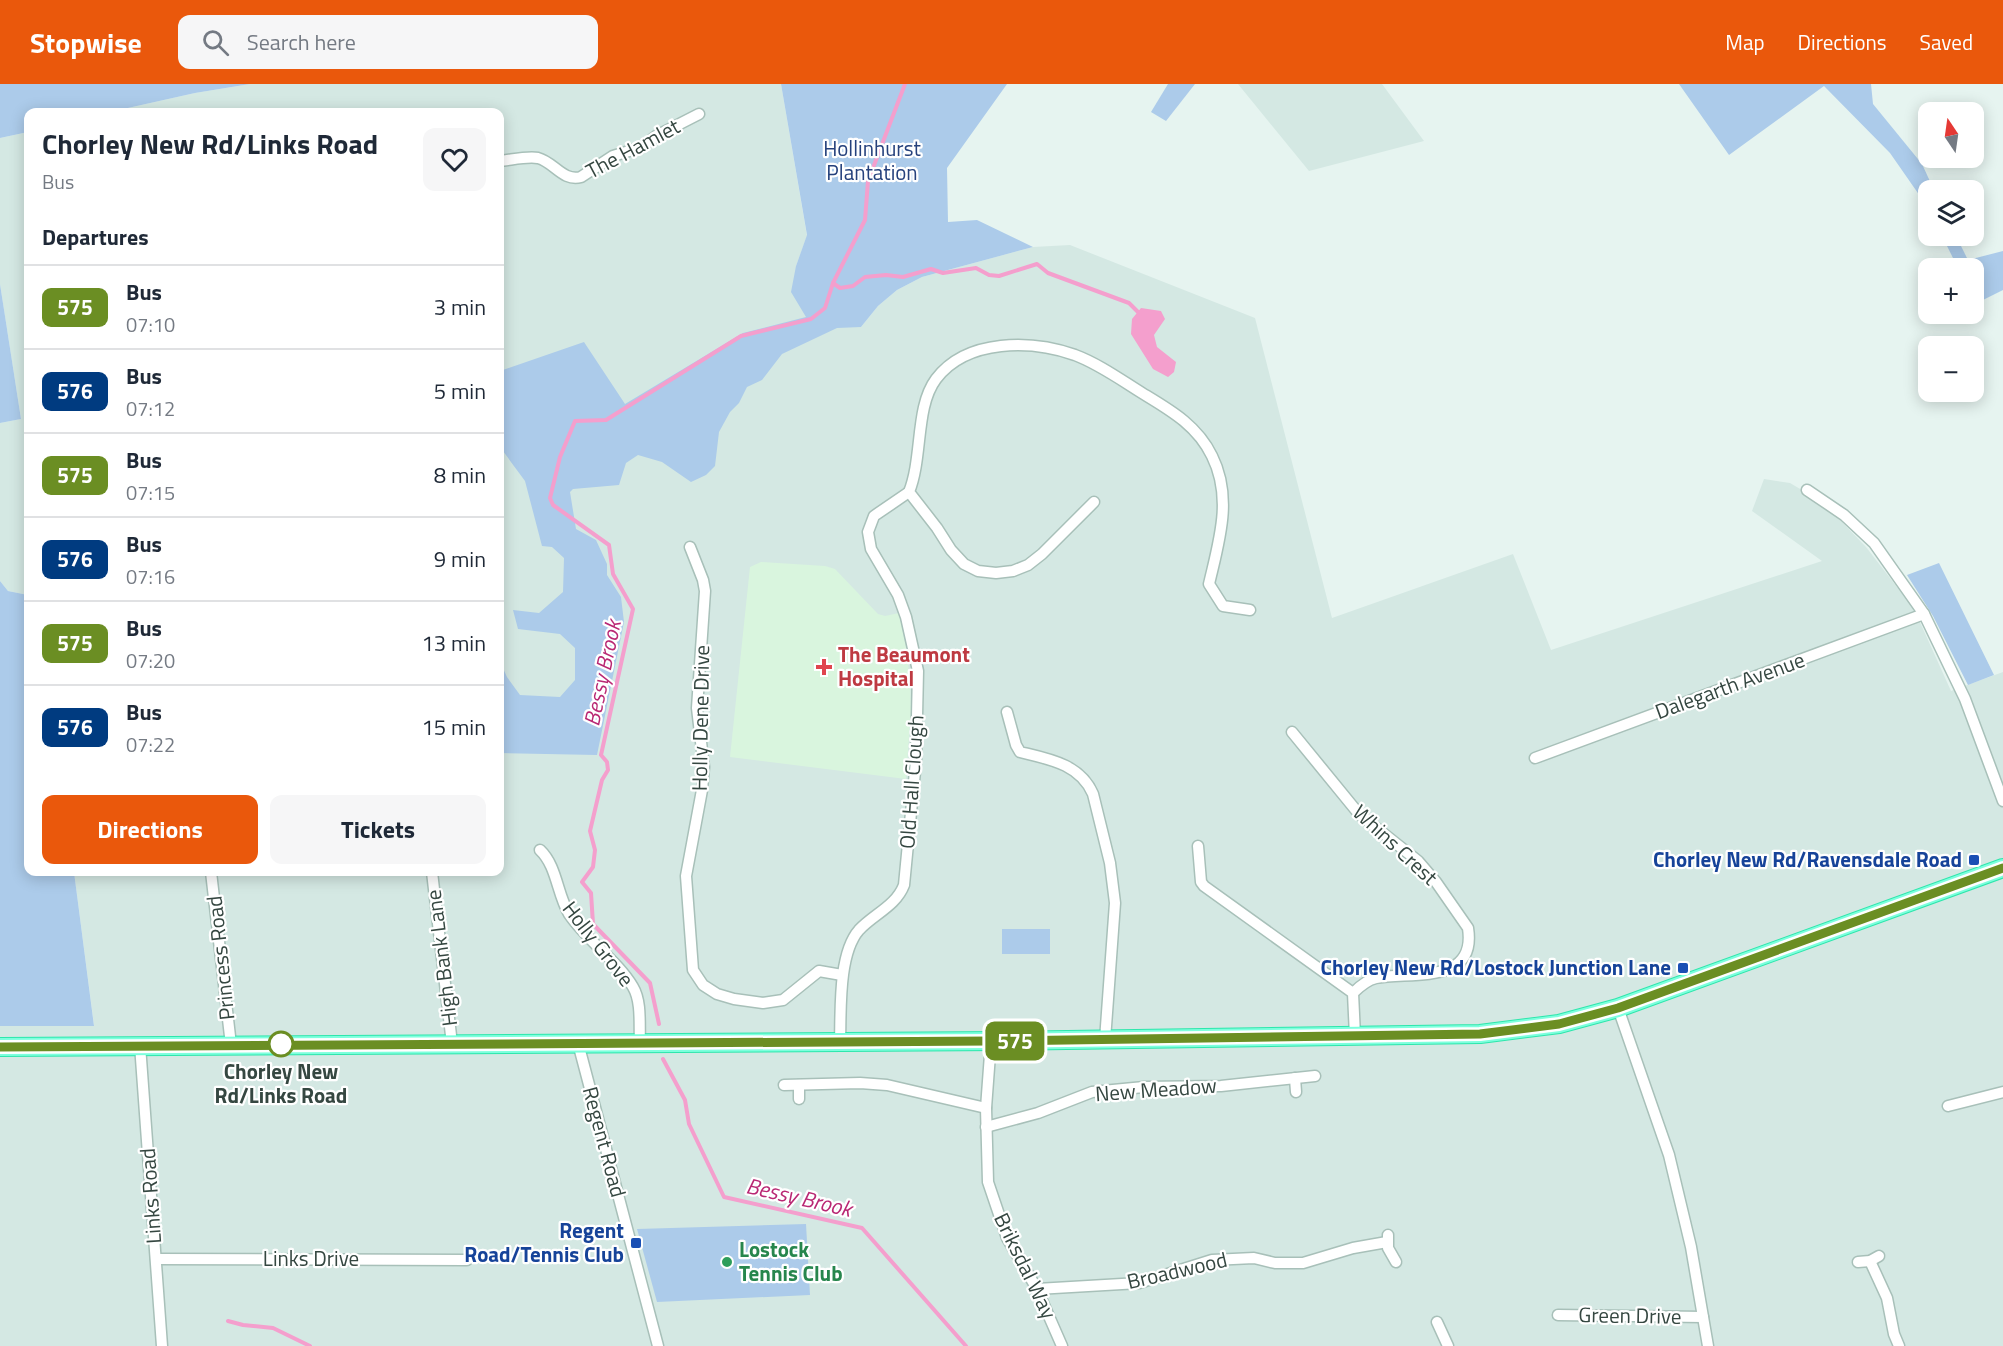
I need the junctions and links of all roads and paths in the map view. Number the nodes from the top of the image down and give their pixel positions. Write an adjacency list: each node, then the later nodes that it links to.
1 (699, 114): 2 (street, The Hamlet)
2 (504, 161)
3 (1807, 490): 8 (street)
4 (909, 492): 5 (street); 7 (street); 18 (street, Old Hall Clough)
5 (1094, 502)
6 (690, 547): 18 (street, Holly Dene Drive)
7 (1250, 610)
8 (1924, 614): 11 (street, Dalegarth Avenue); 12 (street)
9 (1008, 712): 22 (street)
10 (1292, 732): 19 (street, Whins Crest)
11 (1536, 758)
12 (2003, 801)
13 (1198, 846): 19 (street)
14 (538, 848): 24 (street, Holly Grove)
15 (2003, 868): 20 (highway)
16 (211, 876): 29 (street, Princess Road)
17 (432, 876): 27 (street, High Bank Lane)
18 (842, 975): 25 (street, Old Hall Clough)
19 (1353, 993): 21 (street)
20 (1618, 1008): 21 (highway); 47 (street)
21 (1355, 1036): 22 (highway)
22 (1105, 1040): 23 (highway)
23 (991, 1041): 25 (highway); 39 (street, Briksdal Way)
24 (639, 1042): 25 (highway); 26 (highway)
25 (840, 1042)
26 (578, 1043): 27 (highway); 50 (street, Regent Road)
27 (452, 1044): 29 (highway)
28 (140, 1045): 29 (highway); 30 (highway); 41 (street, Links Road)
29 (231, 1045)
30 (0, 1047)
31 (1315, 1076): 32 (street, New Meadow)
32 (1295, 1078): 35 (street); 40 (street, New Meadow)
33 (784, 1085): 34 (street)
34 (799, 1085): 37 (street); 39 (street)
35 (1296, 1092)
36 (2003, 1092): 38 (street)
37 (799, 1099)
38 (1948, 1106)
39 (986, 1108): 40 (street, Briksdal Way)
40 (986, 1127): 45 (street, Briksdal Way)
41 (156, 1259): 42 (street, Links Drive); 49 (street, Links Road)
42 (467, 1260)
43 (1869, 1260): 54 (street)
44 (1396, 1262): 45 (street, Broadwood)
45 (1036, 1289): 51 (street, Briksdal Way)
46 (1558, 1315): 47 (street, Green Drive)
47 (1703, 1317): 53 (street)
48 (1437, 1322): 52 (street)
49 (162, 1346)
50 (658, 1346)
51 (1062, 1346)
52 (1448, 1346)
53 (1708, 1346)
54 (1899, 1346)

